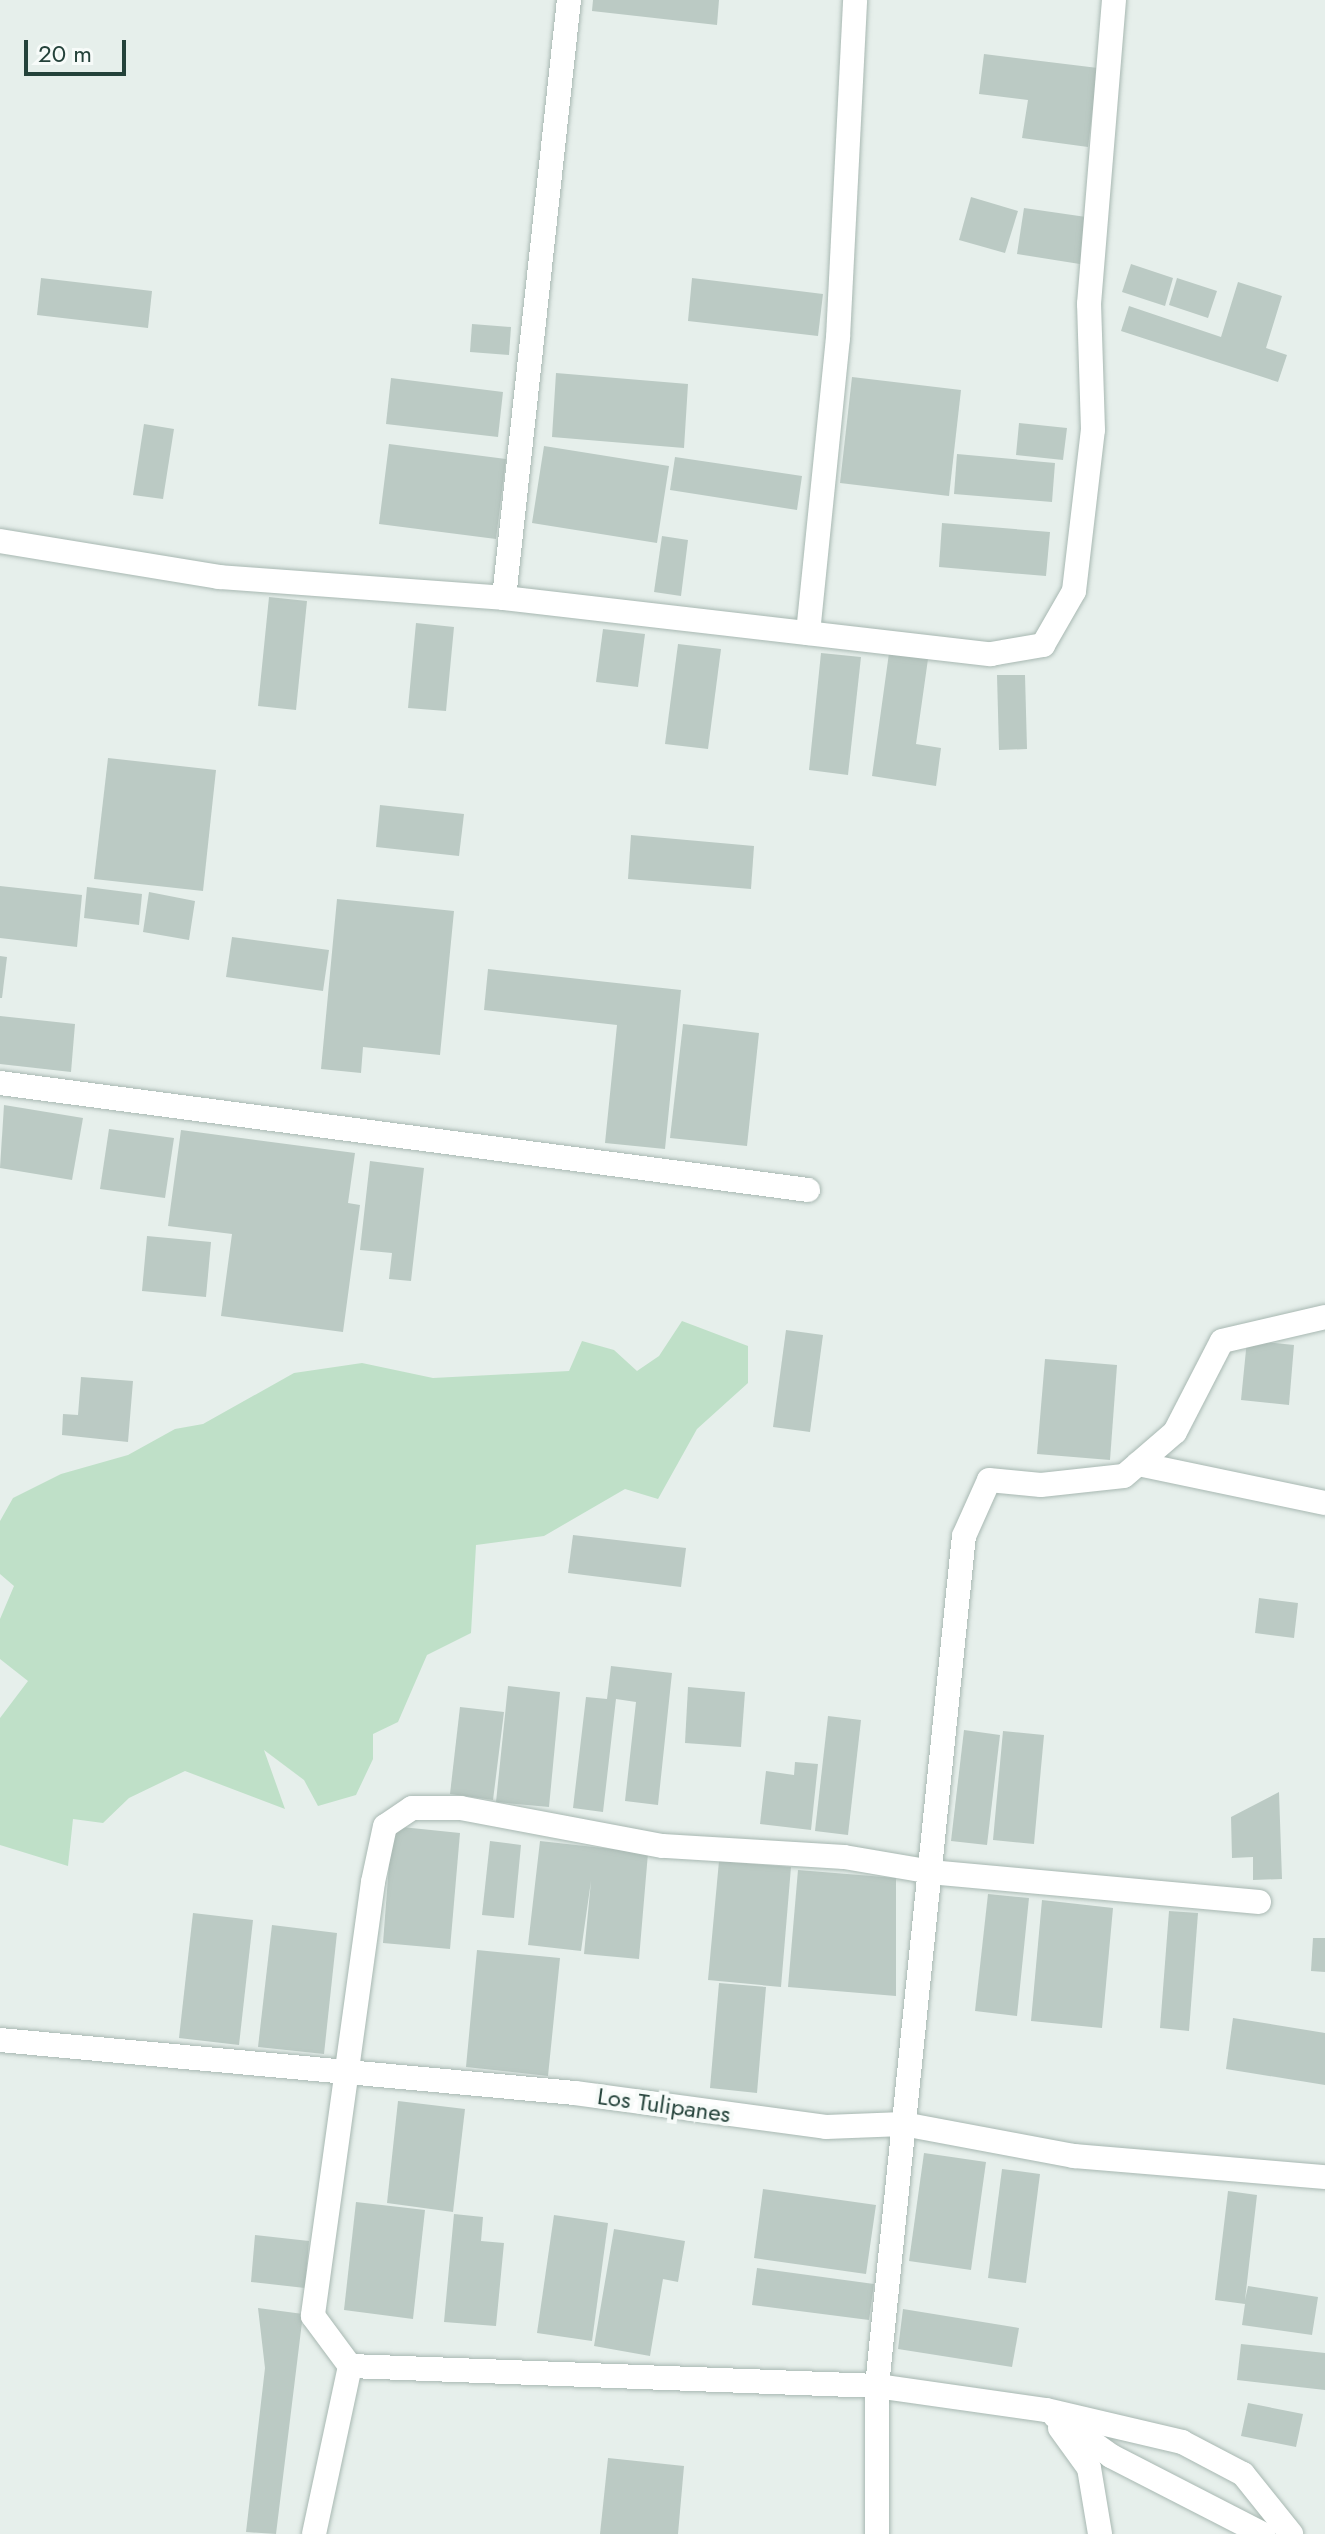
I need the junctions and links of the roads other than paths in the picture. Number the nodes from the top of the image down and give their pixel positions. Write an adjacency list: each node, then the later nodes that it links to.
1 (569, 0): 5 (street)
2 (855, 0): 6 (street)
3 (1114, 0): 6 (street)
4 (0, 541): 5 (street)
5 (504, 598): 6 (street)
6 (808, 633)
7 (0, 1083): 8 (street)
8 (808, 1190)
9 (1325, 1317): 10 (street)
10 (1138, 1464): 11 (street); 12 (street)
11 (1325, 1503)
12 (932, 1872): 13 (street); 15 (street); 16 (street)
13 (1259, 1902)
14 (0, 2040): 15 (street, Los Tulipanes)
15 (347, 2076): 16 (street, Los Tulipanes); 18 (street)
16 (903, 2124): 17 (street, Los Tulipanes); 19 (street)
17 (1325, 2177)
18 (350, 2366): 19 (street); 21 (street)
19 (877, 2386): 20 (street); 22 (street)
20 (1046, 2410): 23 (street); 24 (street); 25 (street)
21 (314, 2534)
22 (877, 2534)
23 (1100, 2534)
24 (1263, 2534)
25 (1291, 2534)

